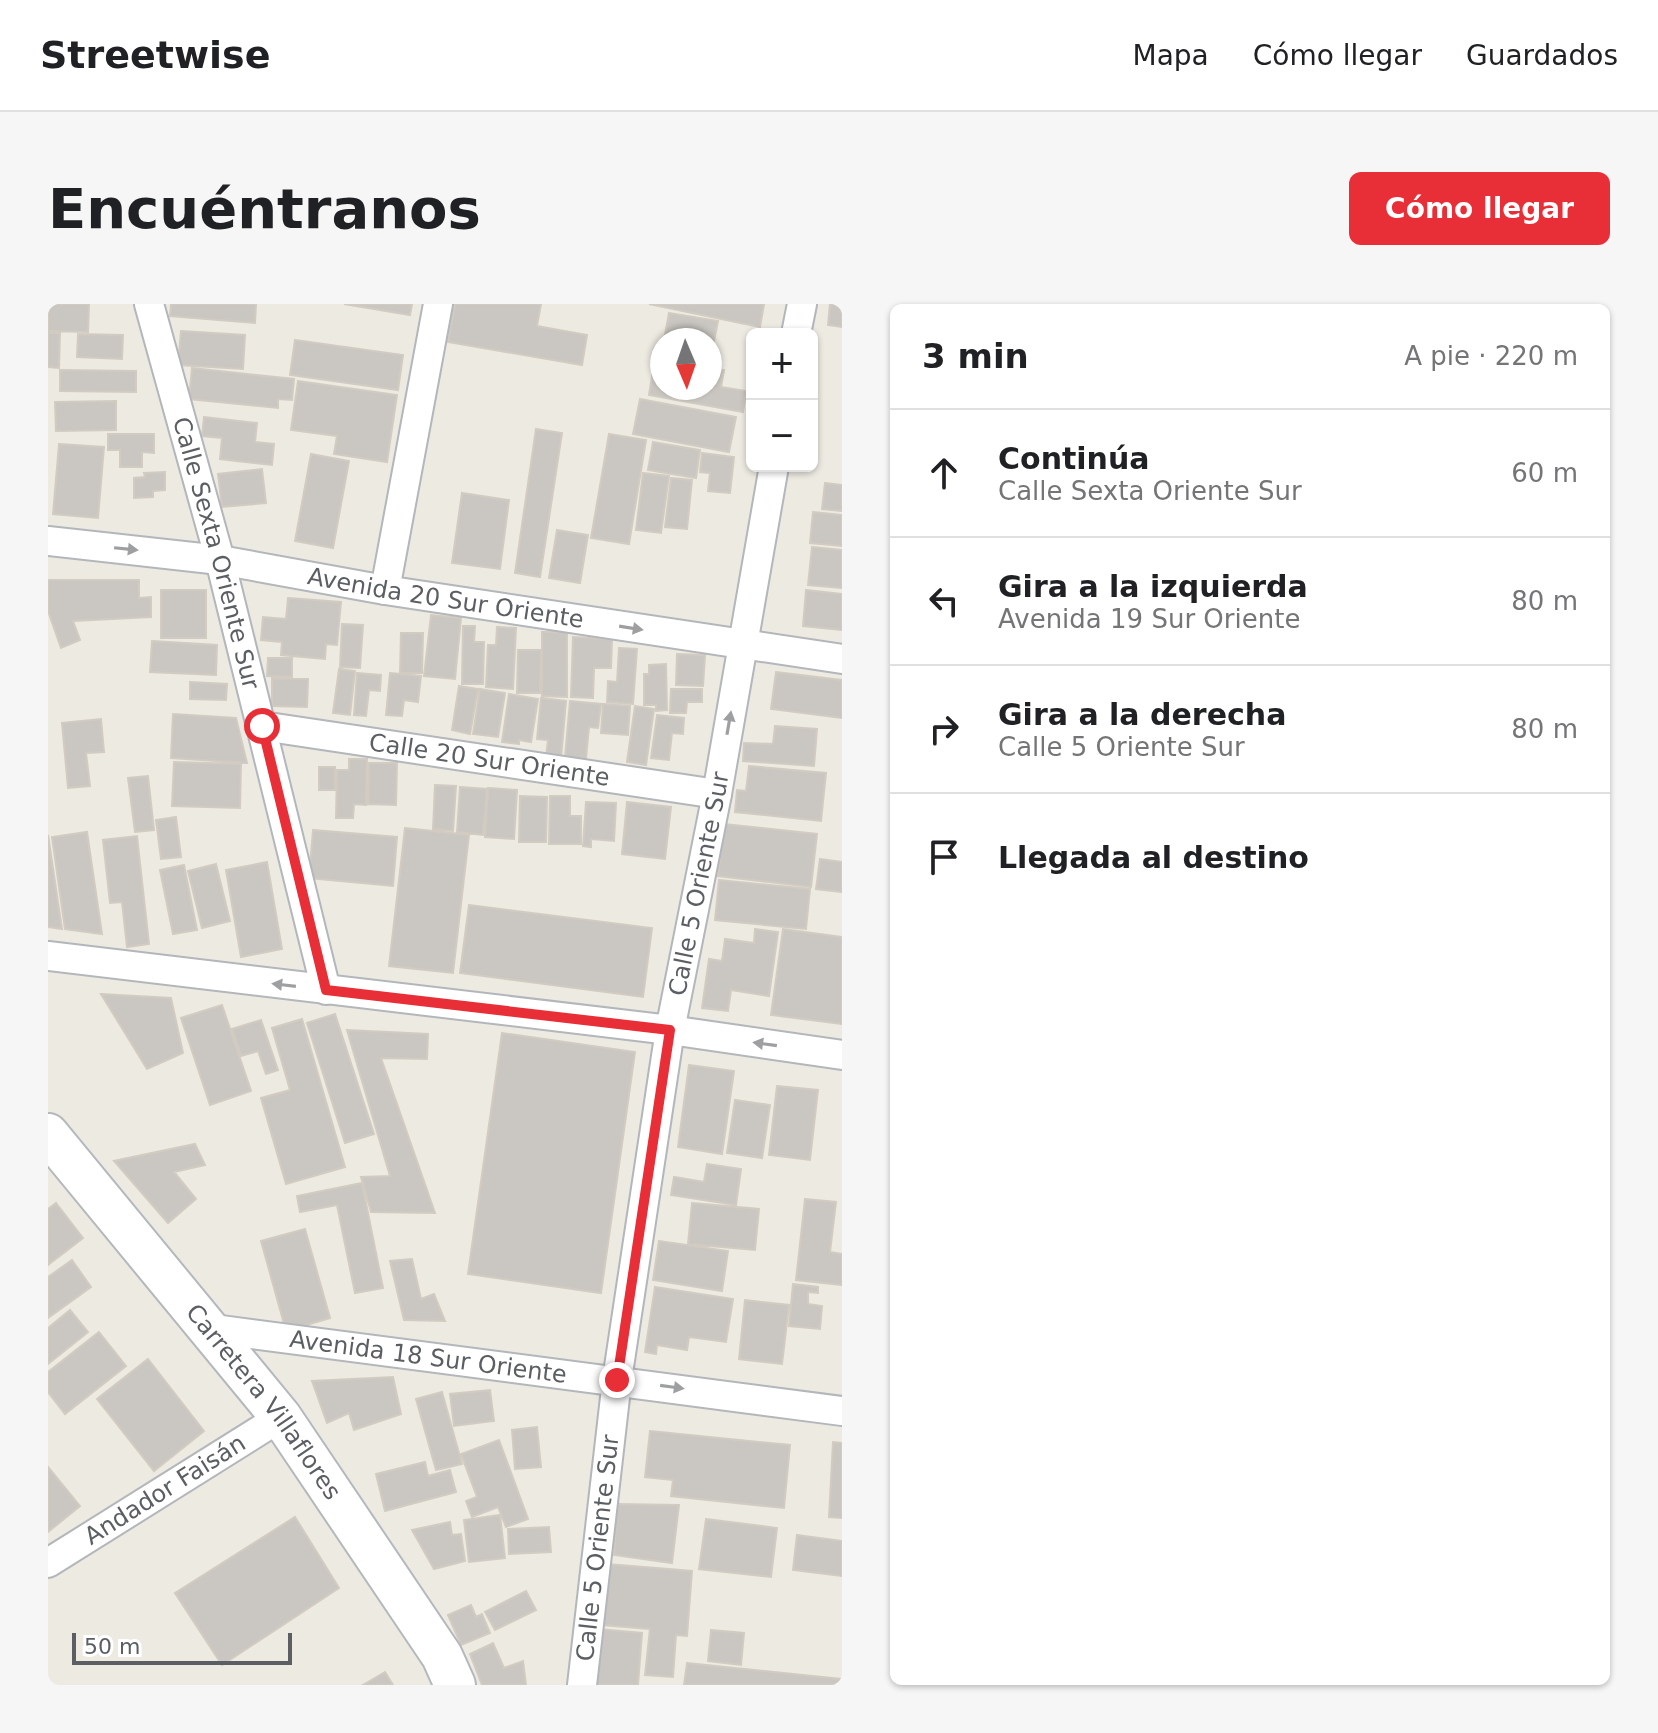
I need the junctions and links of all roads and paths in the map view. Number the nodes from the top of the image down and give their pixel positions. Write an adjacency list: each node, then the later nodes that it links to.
1 (438, 304): 8 (street)
2 (802, 304): 4 (street)
3 (151, 307): 7 (street, Calle Sexta Oriente Sur)
4 (797, 328)
5 (773, 472): 9 (street, Calle 5 Oriente Sur)
6 (48, 541): 7 (street, Avenida 20 Sur Oriente, one-way to 7)
7 (220, 560): 8 (street, Avenida 20 Sur Oriente); 11 (street, Calle Sexta Oriente Sur)
8 (385, 590): 9 (street, Avenida 20 Sur Oriente, one-way to 9)
9 (743, 645): 10 (street, Avenida 20 Sur Oriente); 12 (street, Calle 5 Oriente Sur, one-way to 9)
10 (842, 659)
11 (262, 726): 12 (street, Calle 20 Sur Oriente); 14 (street, Calle Sexta Oriente Sur)
12 (717, 794): 15 (street, Calle 5 Oriente Sur)
13 (48, 956): 14 (street, one-way to 13)
14 (326, 990): 15 (street)
15 (670, 1030): 16 (street, one-way to 15); 19 (street, Calle 5 Oriente Sur)
16 (842, 1055)
17 (48, 1134): 18 (main road, Carretera Villaflores)
18 (206, 1328): 19 (street, Avenida 18 Sur Oriente); 21 (main road, Carretera Villaflores)
19 (617, 1380): 20 (street, Avenida 18 Sur Oriente, one-way to 20); 24 (street, Calle 5 Oriente Sur)
20 (842, 1411)
21 (281, 1417): 22 (street, Andador Faisán); 23 (main road, Carretera Villaflores)
22 (48, 1563)
23 (455, 1685)
24 (582, 1685)

